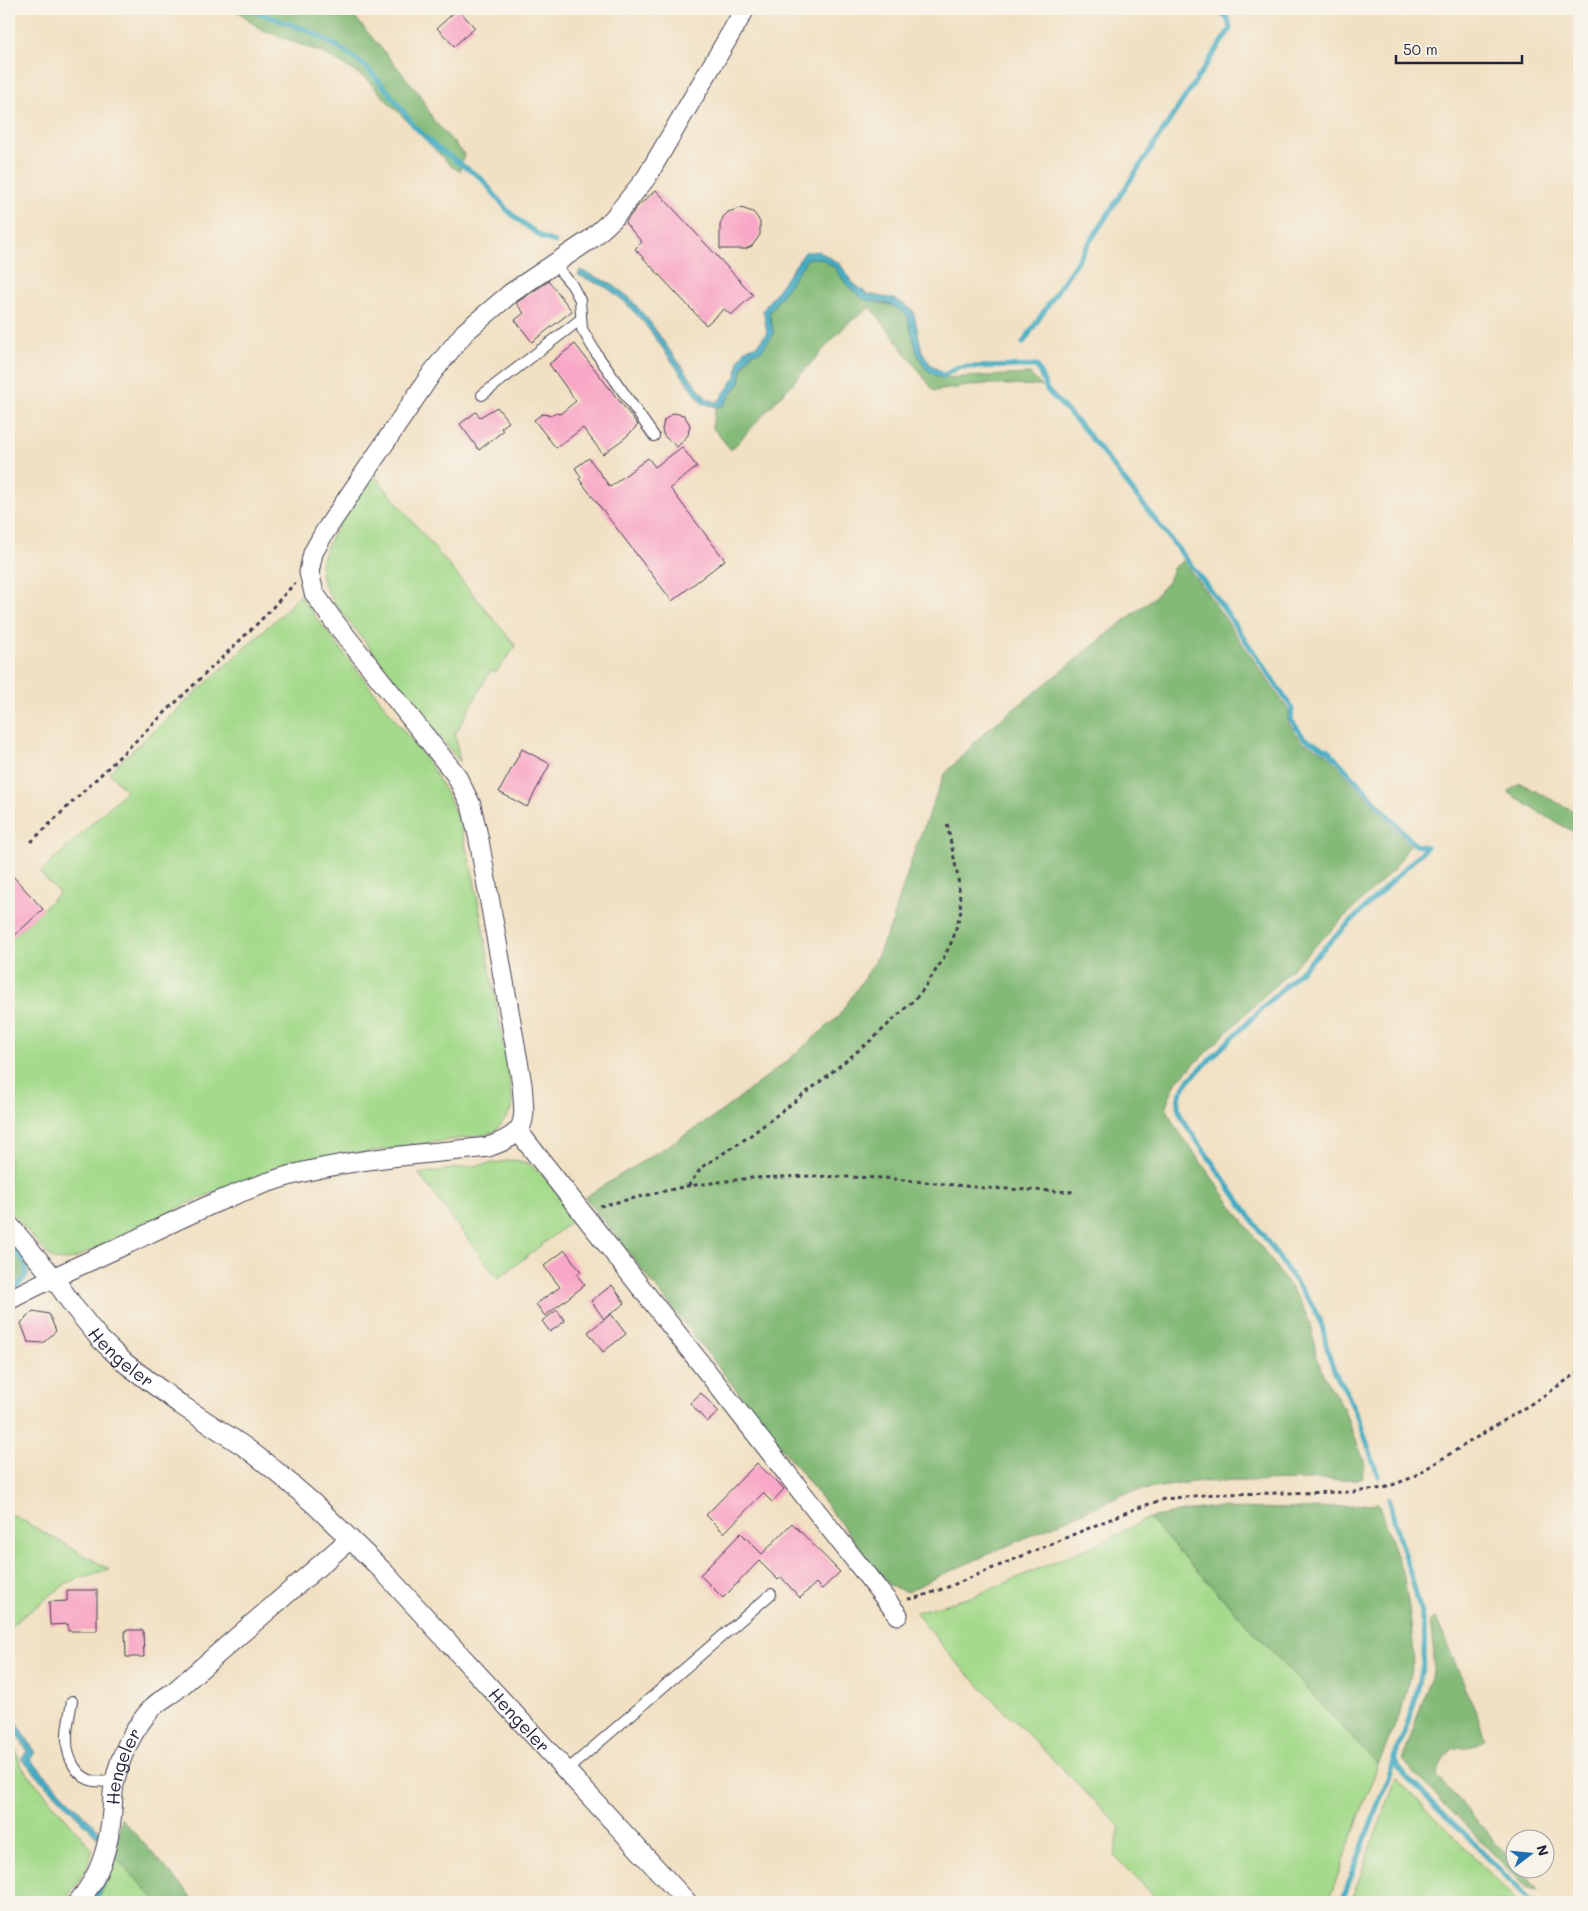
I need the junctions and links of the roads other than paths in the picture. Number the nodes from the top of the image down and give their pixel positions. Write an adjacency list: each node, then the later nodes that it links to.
1 (745, 9): 2 (street)
2 (554, 265): 3 (lane); 6 (street)
3 (581, 319): 4 (lane); 5 (lane)
4 (482, 395)
5 (654, 436)
6 (518, 1131): 8 (street); 12 (street)
7 (9, 1225): 8 (street, Hengeler)
8 (53, 1277): 9 (street); 10 (street, Hengeler)
9 (9, 1300)
10 (350, 1539): 14 (street, Hengeler); 15 (street, Hengeler)
11 (771, 1594): 14 (lane)
12 (893, 1608)
13 (72, 1702): 15 (lane)
14 (566, 1772): 17 (street, Hengeler)
15 (114, 1781): 16 (street, Hengeler)
16 (78, 1902)
17 (687, 1902)

